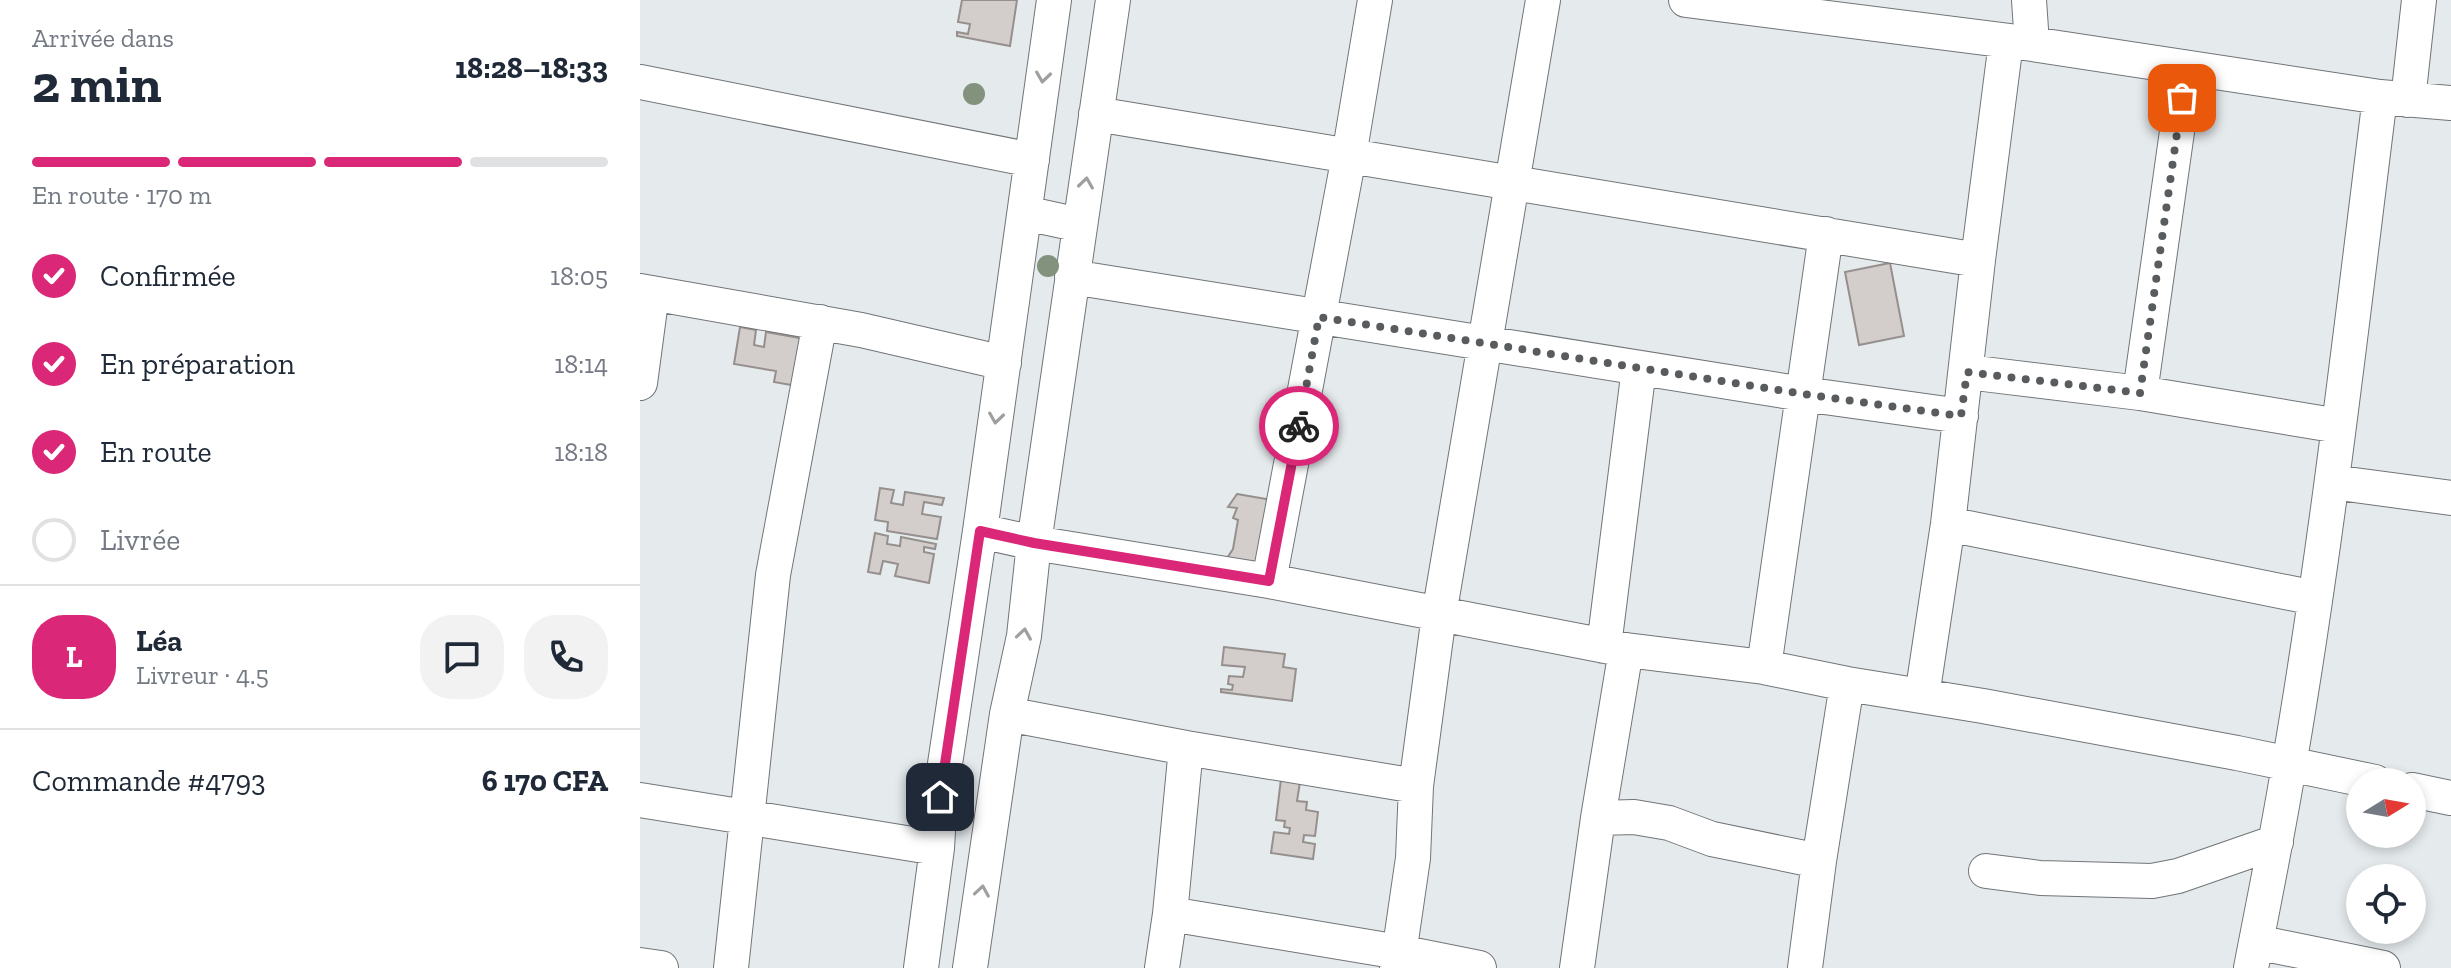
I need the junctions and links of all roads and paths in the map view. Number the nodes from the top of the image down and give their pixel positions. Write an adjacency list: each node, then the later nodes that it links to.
1 (1054, 0): 16 (street, one-way to 16)
2 (1113, 0): 14 (street)
3 (1375, 0): 15 (street)
4 (1543, 0): 17 (street)
5 (1686, 0): 8 (street)
6 (2029, 0): 9 (street)
7 (2419, 0): 12 (street)
8 (1782, 7): 9 (street)
9 (2019, 43): 10 (street); 21 (street)
10 (2186, 68): 12 (street); 32 (street)
11 (640, 82): 16 (street)
12 (2394, 98): 13 (street); 35 (street)
13 (2451, 103)
14 (1096, 114): 15 (street); 19 (street, one-way to 14)
15 (1349, 156): 17 (street); 24 (street)
16 (1032, 160): 18 (street)
17 (1513, 183): 20 (street); 26 (street)
18 (1025, 213): 19 (street); 28 (street)
19 (1080, 225): 22 (street)
20 (1826, 234): 21 (street); 33 (street)
21 (1978, 260): 30 (street)
22 (1072, 277): 24 (street); 27 (street)
23 (646, 292): 25 (street); 31 (street)
24 (1319, 317): 26 (street); 41 (street)
25 (820, 322): 28 (street); 58 (street)
26 (1487, 344): 29 (street); 43 (street)
27 (1062, 348): 28 (street); 40 (street)
28 (1005, 351): 39 (street, one-way to 39)
29 (1639, 368): 33 (street); 44 (street)
30 (1967, 372): 32 (street); 34 (street)
31 (640, 383)
32 (2140, 393): 35 (street)
33 (1803, 394): 34 (street); 45 (street)
34 (1961, 416): 38 (street)
35 (2339, 426): 36 (street)
36 (2332, 482): 37 (street); 42 (street)
37 (2451, 498)
38 (1948, 524): 42 (street); 47 (street)
39 (980, 531): 40 (street); 54 (street)
40 (1034, 543): 41 (street); 48 (street, one-way to 40)
41 (1269, 581): 43 (street)
42 (2315, 598): 50 (street)
43 (1439, 615): 44 (street); 52 (street)
44 (1615, 648): 45 (street); 59 (street)
45 (1764, 667): 46 (street)
46 (1847, 684): 47 (street); 62 (street)
47 (1922, 696): 50 (street)
48 (1007, 714): 49 (street); 57 (street)
49 (1186, 748): 52 (street); 64 (street)
50 (2290, 764): 51 (street); 60 (street)
51 (2346, 776)
52 (1416, 786): 66 (street)
53 (2426, 793): 55 (street)
54 (940, 797): 57 (street); 61 (street)
55 (2451, 798)
56 (640, 800): 58 (street)
57 (993, 816): 71 (street, one-way to 57)
58 (747, 817): 61 (street); 69 (street)
59 (1598, 818): 62 (street); 74 (street)
60 (2276, 842): 63 (street); 65 (street)
61 (937, 848): 70 (street)
62 (1819, 861): 75 (street)
63 (1986, 871)
64 (1170, 914): 66 (street); 72 (street)
65 (2253, 955): 76 (street)
66 (1398, 960): 73 (street)
67 (640, 965): 68 (street)
68 (661, 968)
69 (731, 968)
70 (921, 968)
71 (970, 968)
72 (1162, 968)
73 (1479, 968)
74 (1577, 968)
75 (1805, 968)
76 (2383, 968)

